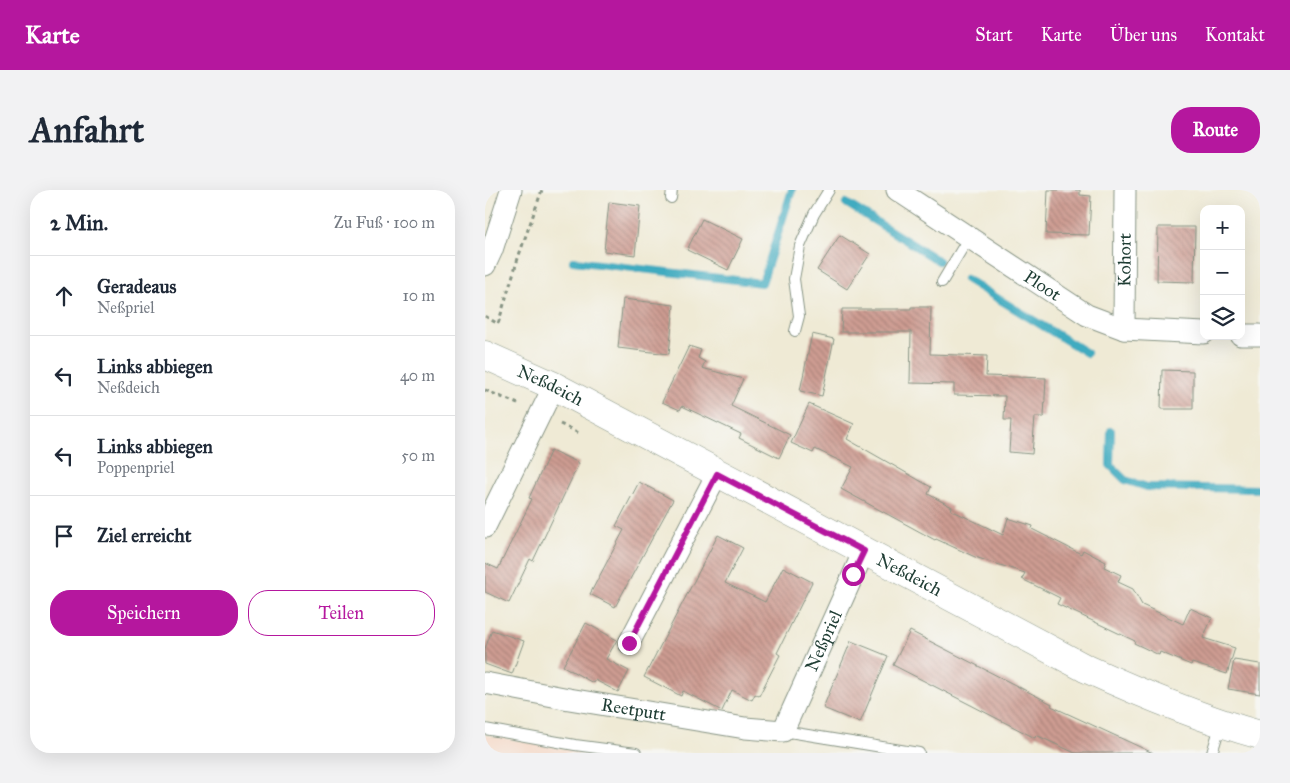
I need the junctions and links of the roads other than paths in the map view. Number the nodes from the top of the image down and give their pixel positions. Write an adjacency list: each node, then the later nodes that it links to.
1 (511, 190): 6 (street)
2 (829, 190): 9 (lane)
3 (897, 190): 5 (street, Ploot)
4 (1125, 190): 8 (street, Kohort)
5 (969, 238): 7 (lane); 8 (street, Ploot)
6 (485, 265)
7 (942, 282)
8 (1124, 330): 10 (street, Ploot)
9 (795, 332)
10 (1200, 333)
11 (1245, 335): 12 (street)
12 (1260, 335)
13 (485, 355): 14 (street, Neßdeich)
14 (554, 386): 15 (street, Neßdeich); 16 (street)
15 (717, 474): 17 (street, Neßdeich); 18 (street)
16 (485, 527)
17 (864, 551): 20 (street, Neßdeich); 22 (street, Neßpriel)
18 (629, 643)
19 (485, 683): 22 (street, Reetputt)
20 (1221, 723): 23 (street, Neßdeich); 27 (lane)
21 (485, 729): 24 (lane)
22 (783, 731): 26 (lane)
23 (1260, 735)
24 (573, 749): 25 (lane)
25 (636, 753)
26 (919, 753)
27 (1212, 753)

